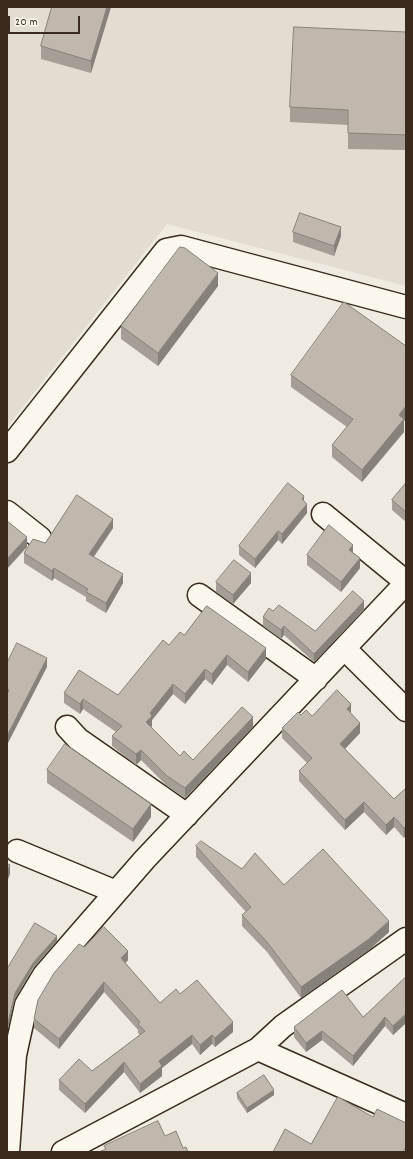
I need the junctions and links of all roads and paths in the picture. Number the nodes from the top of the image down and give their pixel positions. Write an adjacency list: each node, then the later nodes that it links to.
1 (406, 306): 2 (street)
2 (7, 451)
3 (7, 512): 5 (street)
4 (323, 514): 6 (street)
5 (40, 538)
6 (406, 583): 8 (street)
7 (199, 594): 9 (street)
8 (345, 649): 9 (street); 10 (street)
9 (316, 679): 12 (street)
10 (406, 710)
11 (67, 727): 12 (street)
12 (187, 815): 14 (street)
13 (17, 850): 14 (street)
14 (116, 892): 18 (street)
15 (406, 939): 16 (street)
16 (258, 1049): 17 (street); 19 (street)
17 (406, 1115)
18 (8, 1152)
19 (63, 1152)

